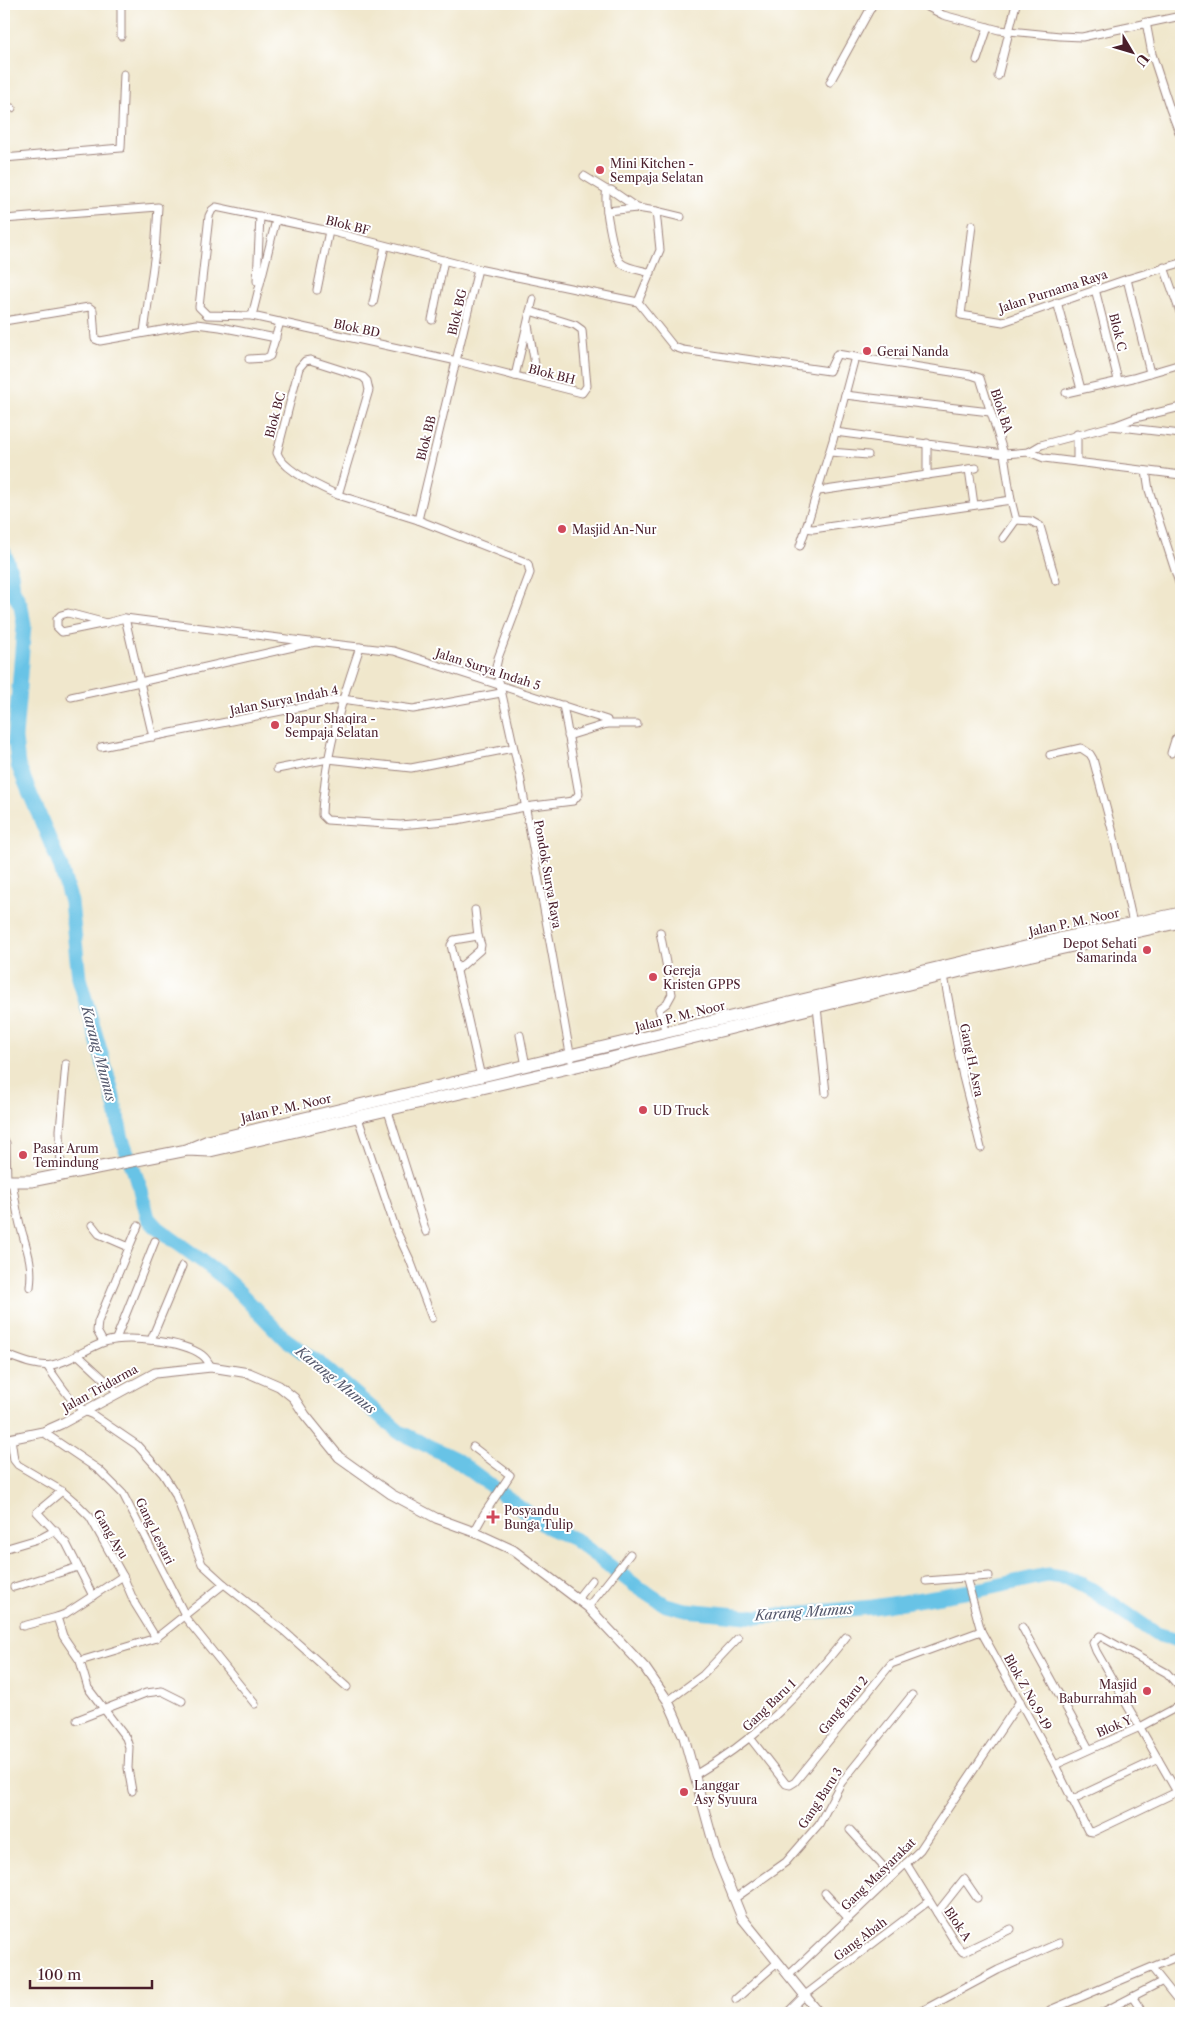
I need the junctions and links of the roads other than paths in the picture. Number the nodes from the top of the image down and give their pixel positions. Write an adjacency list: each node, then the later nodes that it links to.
1 (119, 4): 9 (street)
2 (873, 4): 13 (street)
3 (922, 4): 7 (street)
4 (1016, 4): 8 (street)
5 (1181, 16): 6 (street)
6 (1146, 22): 8 (street); 14 (street)
7 (988, 27): 8 (street); 10 (street)
8 (1010, 32): 12 (street)
9 (121, 36)
10 (977, 60)
11 (124, 74): 15 (street)
12 (998, 76)
13 (830, 82)
14 (1181, 137)
15 (4, 158)
16 (584, 176): 17 (street)
17 (607, 190): 18 (street); 20 (street)
18 (637, 208): 20 (street); 21 (street)
19 (212, 210): 22 (street, Blok BF); 43 (street, Blok BD)
20 (607, 211): 33 (street)
21 (656, 211): 23 (street); 33 (street)
22 (260, 216): 25 (street, Blok BF); 35 (street)
23 (680, 217)
24 (4, 219): 49 (street)
25 (276, 220): 27 (street, Blok BF); 35 (street)
26 (972, 224): 40 (street, Jalan Purnama Raya)
27 (329, 232): 28 (street, Blok BF); 37 (street)
28 (385, 246): 29 (street, Blok BF); 41 (street)
29 (444, 260): 31 (street, Blok BF); 45 (street)
30 (1181, 263): 32 (street, Jalan Purnama Raya)
31 (478, 268): 39 (street, Blok BF); 53 (street, Blok BG)
32 (1164, 268): 34 (street, Jalan Purnama Raya); 44 (street)
33 (651, 273): 39 (street)
34 (1127, 279): 36 (street, Jalan Purnama Raya); 55 (street)
35 (258, 287): 43 (street)
36 (1095, 289): 40 (street, Jalan Purnama Raya); 57 (street, Blok C)
37 (318, 290)
38 (533, 299): 42 (street)
39 (638, 302): 51 (street)
40 (1057, 302): 59 (street)
41 (373, 304)
42 (530, 311): 48 (street); 58 (street, Blok BH)
43 (252, 316): 47 (street, Blok BD)
44 (1181, 316)
45 (432, 320)
46 (4, 321): 49 (street)
47 (280, 322): 50 (street); 53 (street, Blok BD)
48 (527, 322): 56 (street); 58 (street)
49 (144, 332): 50 (street)
50 (275, 340): 52 (street)
51 (855, 357): 61 (street); 63 (street, Blok BA)
52 (249, 358)
53 (457, 361): 56 (street, Blok BH); 81 (street, Blok BB)
54 (1181, 364): 55 (street)
55 (1150, 373): 57 (street)
56 (515, 376): 58 (street, Blok BH)
57 (1118, 380): 59 (street)
58 (538, 382)
59 (1081, 390): 60 (street)
60 (1066, 393)
61 (845, 395): 63 (street); 65 (street)
62 (1181, 407): 64 (street)
63 (990, 412): 72 (street, Blok BA)
64 (1112, 426): 66 (street); 67 (street)
65 (835, 432): 68 (street); 69 (street)
66 (1077, 434): 70 (street); 73 (street)
67 (1181, 434)
68 (928, 447): 72 (street); 75 (street)
69 (830, 451): 71 (street); 77 (street)
70 (1029, 452): 72 (street); 73 (street)
71 (868, 455)
72 (1005, 457): 79 (street, Blok BA)
73 (1077, 462): 74 (street)
74 (1146, 471): 76 (street); 87 (street)
75 (927, 475): 77 (street); 80 (street)
76 (1181, 475)
77 (818, 491): 83 (street)
78 (338, 495): 78 (street, Blok BC); 81 (street, Blok BC)
79 (1011, 500): 80 (street); 82 (street, Blok BA)
80 (974, 505): 83 (street)
81 (418, 520): 93 (street, Blok BC)
82 (1016, 520): 84 (street); 86 (street)
83 (806, 528): 85 (street)
84 (1003, 538)
85 (800, 546)
86 (1056, 581)
87 (1181, 589)
88 (125, 618): 89 (street); 90 (street, Jalan Surya Indah 5); 92 (street)
89 (106, 623): 89 (street)
90 (315, 642): 91 (street, Jalan Surya Indah 5); 92 (street, Jalan Surya Indah 5)
91 (360, 647): 93 (street, Jalan Surya Indah 5); 95 (street)
92 (140, 682): 94 (street, Jalan Surya Indah 5); 101 (street)
93 (500, 689): 95 (street, Jalan Surya Indah 4); 96 (street, Jalan Surya Indah 5); 103 (street, Pondok Surya Raya)
94 (71, 697)
95 (342, 700): 101 (street, Jalan Surya Indah 4); 106 (street)
96 (563, 705): 97 (street, Jalan Surya Indah 5); 100 (street)
97 (607, 724): 98 (street); 100 (street)
98 (637, 724)
99 (1181, 733): 104 (street)
100 (568, 736): 108 (street)
101 (153, 737): 102 (street, Jalan Surya Indah 4)
102 (102, 747)
103 (513, 748): 106 (street); 108 (street, Pondok Surya Raya)
104 (1171, 753)
105 (1050, 756): 112 (street)
106 (328, 759): 107 (street); 108 (street)
107 (276, 768)
108 (525, 806): 121 (street, Pondok Surya Raya)
109 (475, 910): 115 (street)
110 (1181, 913): 112 (highway, Jalan P. M. Noor)
111 (1181, 922): 114 (highway, Jalan P. M. Noor)
112 (1133, 923): 114 (highway, Jalan P. M. Noor)
113 (660, 932): 119 (street)
114 (1113, 932): 117 (highway, Jalan P. M. Noor); 118 (highway, Jalan P. M. Noor)
115 (478, 936): 116 (street); 116 (street)
116 (457, 970): 124 (street)
117 (944, 976): 118 (highway, Jalan P. M. Noor); 129 (street, Gang H. Asra)
118 (813, 1005): 119 (highway, Jalan P. M. Noor); 121 (highway, Jalan P. M. Noor); 125 (street)
119 (666, 1033): 121 (highway, Jalan P. M. Noor)
120 (520, 1035): 123 (street)
121 (572, 1061): 123 (highway, Jalan P. M. Noor); 126 (highway, Jalan P. M. Noor)
122 (66, 1064): 131 (street)
123 (526, 1066): 124 (highway, Jalan P. M. Noor)
124 (481, 1077): 126 (highway, Jalan P. M. Noor)
125 (826, 1093)
126 (388, 1105): 127 (highway, Jalan P. M. Noor); 130 (highway, Jalan P. M. Noor); 135 (street)
127 (357, 1115): 130 (highway, Jalan P. M. Noor); 140 (street)
128 (6, 1143): 132 (street)
129 (981, 1148)
130 (187, 1150): 131 (highway, Jalan P. M. Noor)
131 (61, 1175): 132 (highway, Jalan P. M. Noor)
132 (8, 1181): 139 (street)
133 (92, 1225): 137 (street)
134 (138, 1226): 137 (street)
135 (426, 1232)
136 (154, 1240): 141 (street)
137 (129, 1248): 143 (street)
138 (182, 1266): 142 (street)
139 (30, 1287)
140 (432, 1318)
141 (116, 1338): 142 (street); 143 (street)
142 (151, 1340): 147 (street)
143 (103, 1342): 145 (street)
144 (4, 1354): 146 (street)
145 (77, 1354): 146 (street); 148 (street)
146 (47, 1366): 149 (street)
147 (211, 1367): 148 (street, Jalan Tridarma); 155 (street, Jalan Tridarma)
148 (119, 1393): 149 (street, Jalan Tridarma)
149 (85, 1412): 150 (street, Jalan Tridarma); 164 (street)
150 (43, 1432): 151 (street, Jalan Tridarma); 169 (street, Gang Lestari)
151 (7, 1439): 153 (street, Gang Ayu)
152 (473, 1447): 155 (street)
153 (62, 1491): 154 (street); 159 (street, Gang Ayu)
154 (56, 1530): 156 (street); 158 (street)
155 (474, 1532): 167 (street, Jalan Tridarma)
156 (4, 1549)
157 (628, 1556): 168 (street)
158 (78, 1567): 165 (street); 166 (street)
159 (123, 1576): 166 (street); 175 (street, Gang Ayu)
160 (990, 1576): 161 (street)
161 (966, 1579): 163 (street); 173 (street, Blok Z No.9-19)
162 (592, 1580): 167 (street)
163 (926, 1581)
164 (224, 1584): 169 (street); 178 (street)
165 (14, 1587)
166 (93, 1596): 170 (street)
167 (577, 1599): 168 (street, Jalan Tridarma)
168 (588, 1608): 181 (street, Jalan Tridarma)
169 (185, 1615): 175 (street); 184 (street, Gang Lestari)
170 (57, 1617): 171 (street); 177 (street)
171 (23, 1626)
172 (1022, 1627): 190 (street)
173 (981, 1631): 183 (street, Blok Z No.9-19); 189 (street, Gang Baru 2)
174 (846, 1637): 189 (street, Gang Baru 1)
175 (156, 1638): 177 (street)
176 (738, 1638): 181 (street)
177 (80, 1661): 186 (street)
178 (347, 1687)
179 (1181, 1688): 188 (street)
180 (912, 1695): 202 (street, Gang Baru 3)
181 (668, 1700): 193 (street, Jalan Tridarma)
182 (182, 1701): 186 (street)
183 (1020, 1701): 192 (street, Blok Z No.9-19); 198 (street, Gang Masyarakat)
184 (255, 1704)
185 (1181, 1705): 188 (street, Blok Y)
186 (105, 1709): 187 (street); 194 (street)
187 (77, 1720)
188 (1140, 1727): 190 (street, Blok Y); 191 (street)
189 (751, 1739): 193 (street, Gang Baru 1)
190 (1089, 1749): 192 (street, Blok Y)
191 (1158, 1759): 195 (street); 196 (street)
192 (1056, 1765): 196 (street, Blok Z No.9-19)
193 (695, 1775): 202 (street, Jalan Tridarma)
194 (132, 1791)
195 (1179, 1791): 196 (street, Blok Z No.9-19)
196 (1071, 1800)
197 (850, 1830): 199 (street)
198 (906, 1863): 199 (street, Gang Masyarakat); 203 (street, Blok A)
199 (892, 1876): 205 (street, Gang Masyarakat)
200 (825, 1893): 205 (street)
201 (977, 1898): 204 (street)
202 (734, 1900): 209 (street, Jalan Tridarma)
203 (929, 1901): 204 (street, Blok A); 213 (street, Gang Abah)
204 (937, 1913): 206 (street, Blok A)
205 (848, 1918): 211 (street, Gang Masyarakat)
206 (1011, 1929)
207 (1058, 1943): 220 (street)
208 (1181, 1955): 210 (street)
209 (777, 1963): 211 (street, Jalan Tridarma); 215 (street)
210 (1152, 1968): 212 (street); 217 (street)
211 (788, 1976): 213 (street, Jalan Tridarma)
212 (1161, 1982): 214 (street); 216 (street)
213 (805, 1995): 218 (street, Gang Abah); 219 (street, Jalan Tridarma)
214 (1133, 1998): 221 (street); 222 (street)
215 (736, 1999)
216 (1181, 1999)
217 (1050, 2010)
218 (788, 2013)
219 (818, 2013)
220 (918, 2013)
221 (1101, 2013)
222 (1143, 2013)

